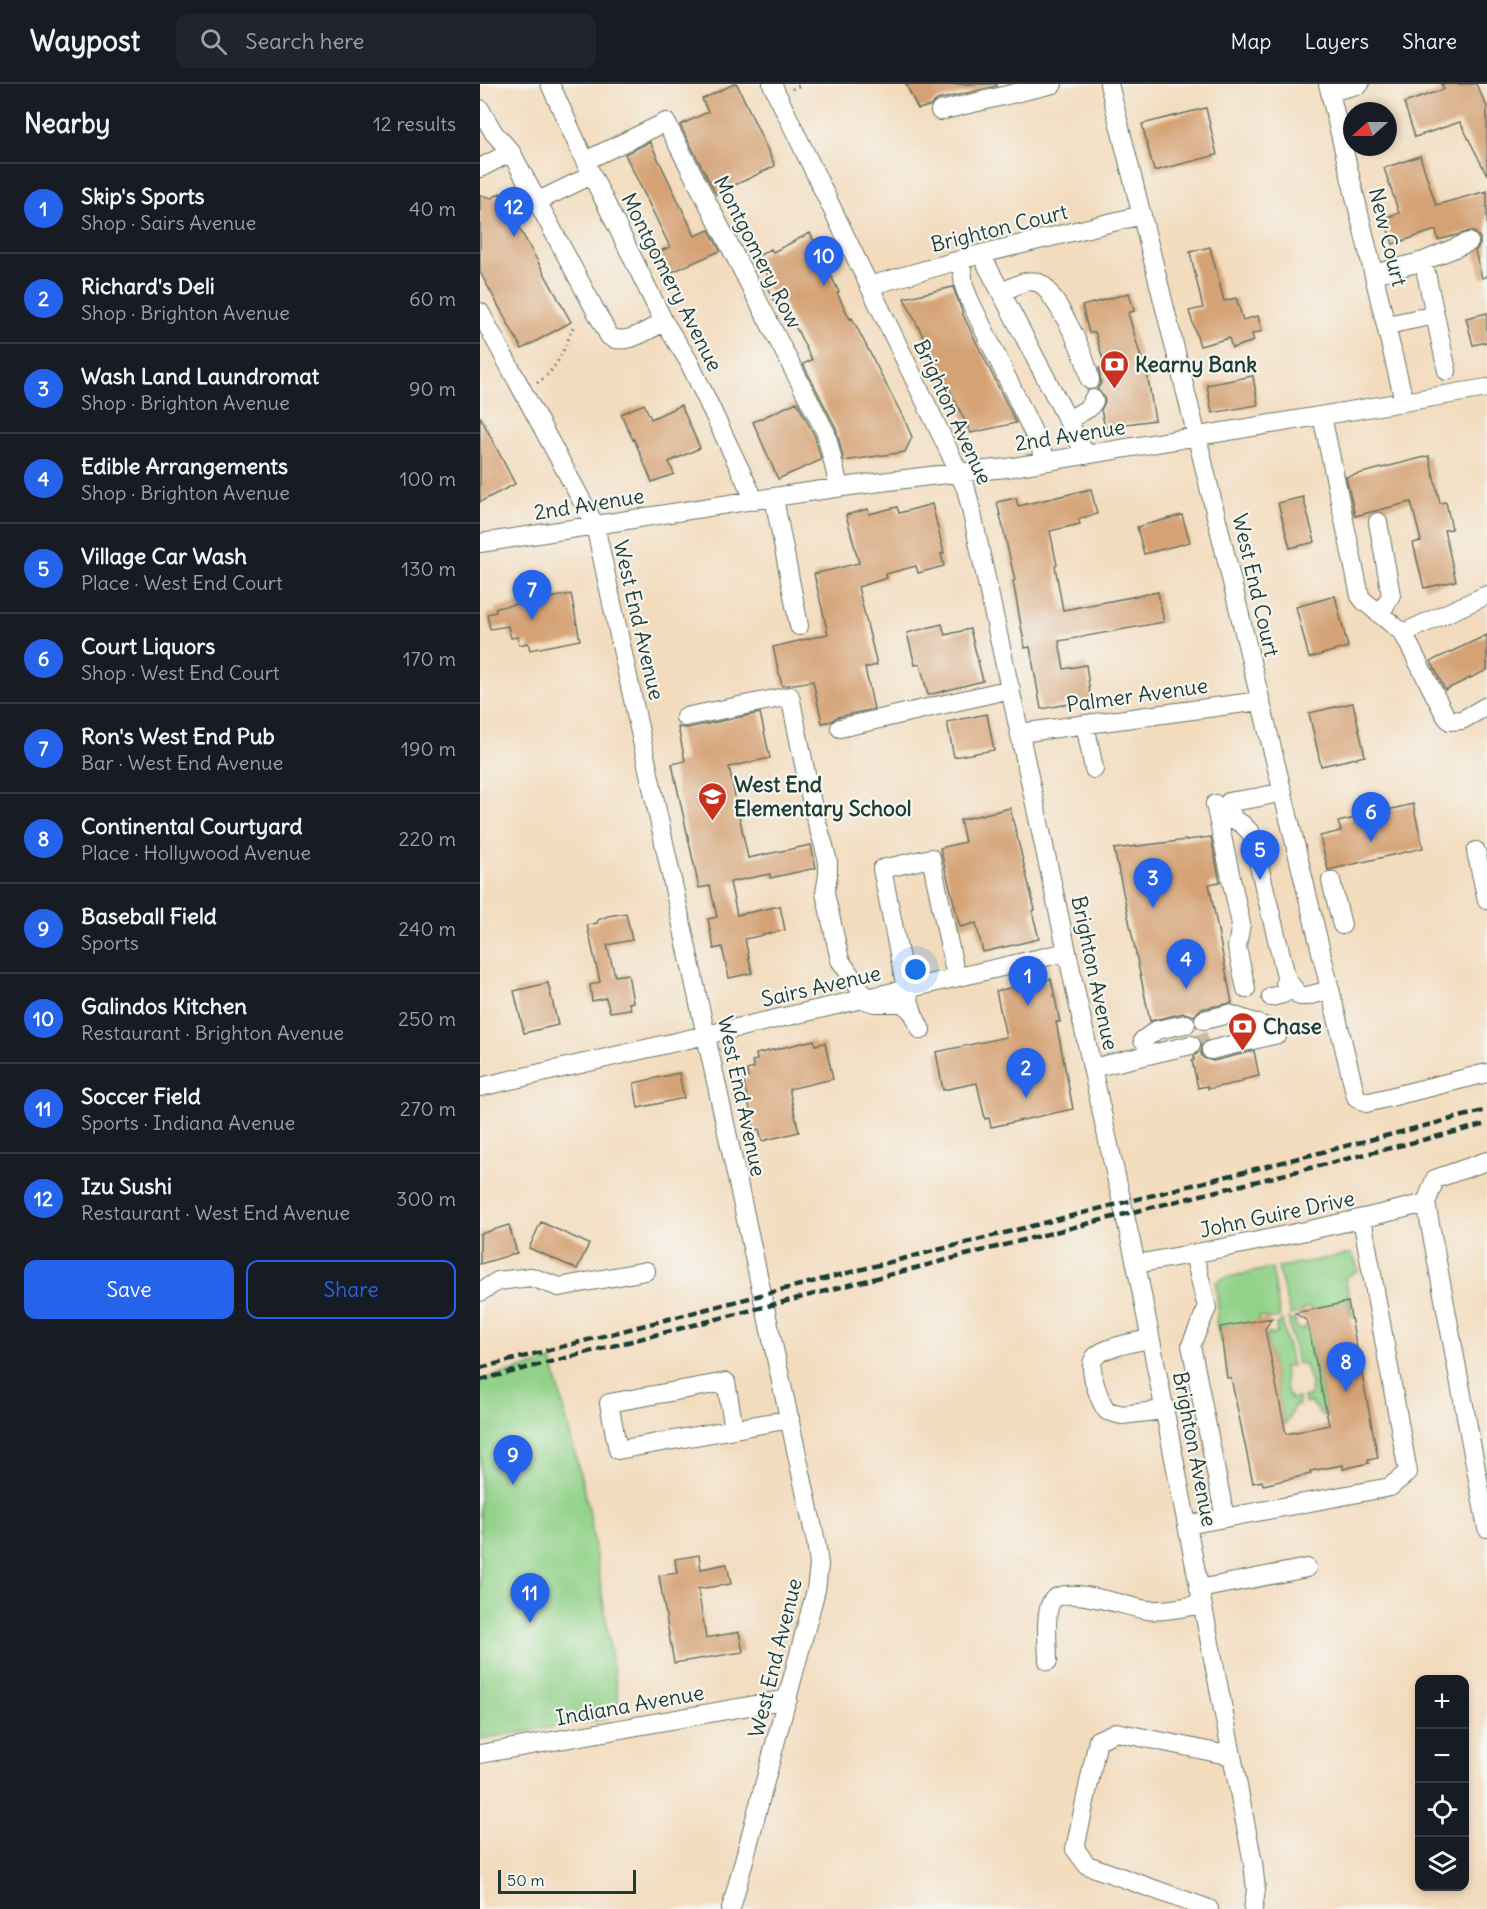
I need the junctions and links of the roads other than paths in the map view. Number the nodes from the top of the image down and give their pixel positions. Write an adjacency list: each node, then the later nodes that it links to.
1 (550, 84): 11 (street, Montgomery Avenue)
2 (772, 84): 19 (street, Brighton Avenue)
3 (1053, 84): 8 (street)
4 (1109, 84): 13 (street, West End Court)
5 (1360, 84): 6 (street)
6 (1329, 88): 18 (street, New Court)
7 (480, 109): 9 (street)
8 (940, 111)
9 (511, 152): 10 (street); 12 (street)
10 (480, 168)
11 (588, 168): 12 (street); 23 (street, Montgomery Avenue); 36 (street, Montgomery Row)
12 (538, 201): 23 (street)
13 (1142, 214): 15 (street, Brighton Court); 32 (street, West End Court)
14 (1469, 242): 18 (street)
15 (981, 254): 16 (street, Brighton Court); 20 (street)
16 (961, 260): 19 (street, Brighton Court); 34 (street)
17 (1426, 273): 22 (street)
18 (1374, 274): 24 (street, New Court)
19 (868, 286): 35 (street, Brighton Avenue)
20 (1001, 293): 26 (street); 31 (street)
21 (480, 312): 40 (street, West End Avenue)
22 (1435, 315): 24 (street); 25 (street)
23 (664, 322): 38 (street, Montgomery Avenue)
24 (1387, 325): 29 (street, New Court)
25 (1447, 371)
26 (1090, 380)
27 (1487, 388): 29 (street, 2nd Avenue)
28 (1093, 399): 31 (street)
29 (1404, 401): 30 (street, 2nd Avenue)
30 (1322, 416): 32 (street, 2nd Avenue); 43 (street)
31 (1068, 420): 33 (street)
32 (1197, 437): 33 (street, 2nd Avenue); 47 (street, West End Court)
33 (1086, 455): 34 (street, 2nd Avenue)
34 (1047, 461): 35 (street, 2nd Avenue)
35 (959, 472): 36 (street, 2nd Avenue); 46 (street, Brighton Avenue)
36 (839, 487): 37 (street, 2nd Avenue)
37 (774, 498): 38 (street, 2nd Avenue); 44 (street)
38 (755, 501): 40 (street, 2nd Avenue)
39 (1378, 522): 43 (street)
40 (595, 525): 41 (street, 2nd Avenue); 70 (street, West End Avenue)
41 (480, 543)
42 (1487, 595): 45 (street)
43 (1381, 613): 45 (street)
44 (799, 626)
45 (1403, 633): 48 (street)
46 (1011, 689): 51 (street); 52 (street, Brighton Avenue)
47 (1260, 701): 50 (street, Palmer Avenue); 54 (street, West End Court)
48 (1487, 706)
49 (685, 717): 66 (street)
50 (1085, 724): 52 (street, Palmer Avenue); 53 (street)
51 (840, 728)
52 (1020, 734): 60 (street, Brighton Avenue)
53 (1094, 769)
54 (1283, 792): 55 (street); 64 (street, West End Court)
55 (1224, 812): 63 (street); 65 (street)
56 (1476, 851): 58 (street)
57 (1331, 881): 59 (street)
58 (1487, 900)
59 (1342, 925)
60 (1067, 952): 61 (street, Sairs Avenue); 72 (street, Brighton Avenue)
61 (956, 977): 62 (street, Sairs Avenue); 62 (street)
62 (906, 989): 66 (street, Sairs Avenue); 67 (street)
63 (1246, 989)
64 (1330, 990): 65 (street); 73 (street, West End Court)
65 (1296, 991): 68 (street)
66 (866, 998): 67 (street); 70 (street, Sairs Avenue)
67 (913, 1013): 69 (street)
68 (1274, 1018): 71 (street); 71 (street)
69 (921, 1030)
70 (706, 1035): 74 (street, Sairs Avenue); 84 (street, West End Avenue)
71 (1199, 1038): 72 (street)
72 (1092, 1068): 79 (street, Brighton Avenue)
73 (1487, 1073)
74 (480, 1087)
75 (1487, 1161): 76 (street)
76 (1426, 1203): 77 (street, John Guire Drive); 88 (street)
77 (1362, 1219): 78 (street, John Guire Drive); 86 (street)
78 (1194, 1254): 79 (street, John Guire Drive); 86 (street)
79 (1136, 1264): 82 (street, Brighton Avenue)
80 (646, 1271): 81 (street)
81 (480, 1292)
82 (1150, 1339): 83 (street, Brighton Avenue); 83 (street)
83 (1164, 1410): 87 (street, Brighton Avenue)
84 (790, 1419): 85 (street); 92 (street, West End Avenue)
85 (734, 1429): 85 (street)
86 (1225, 1518): 87 (street)
87 (1187, 1525): 90 (street, Brighton Avenue)
88 (1487, 1528)
89 (1307, 1568): 90 (street)
90 (1201, 1597): 91 (street); 94 (street, Brighton Avenue)
91 (1048, 1661)
92 (789, 1700): 93 (street, Indiana Avenue); 95 (street, West End Avenue)
93 (480, 1754)
94 (1232, 1756): 96 (street); 97 (street, Brighton Avenue)
95 (731, 1909)
96 (1209, 1909)
97 (1253, 1909)

